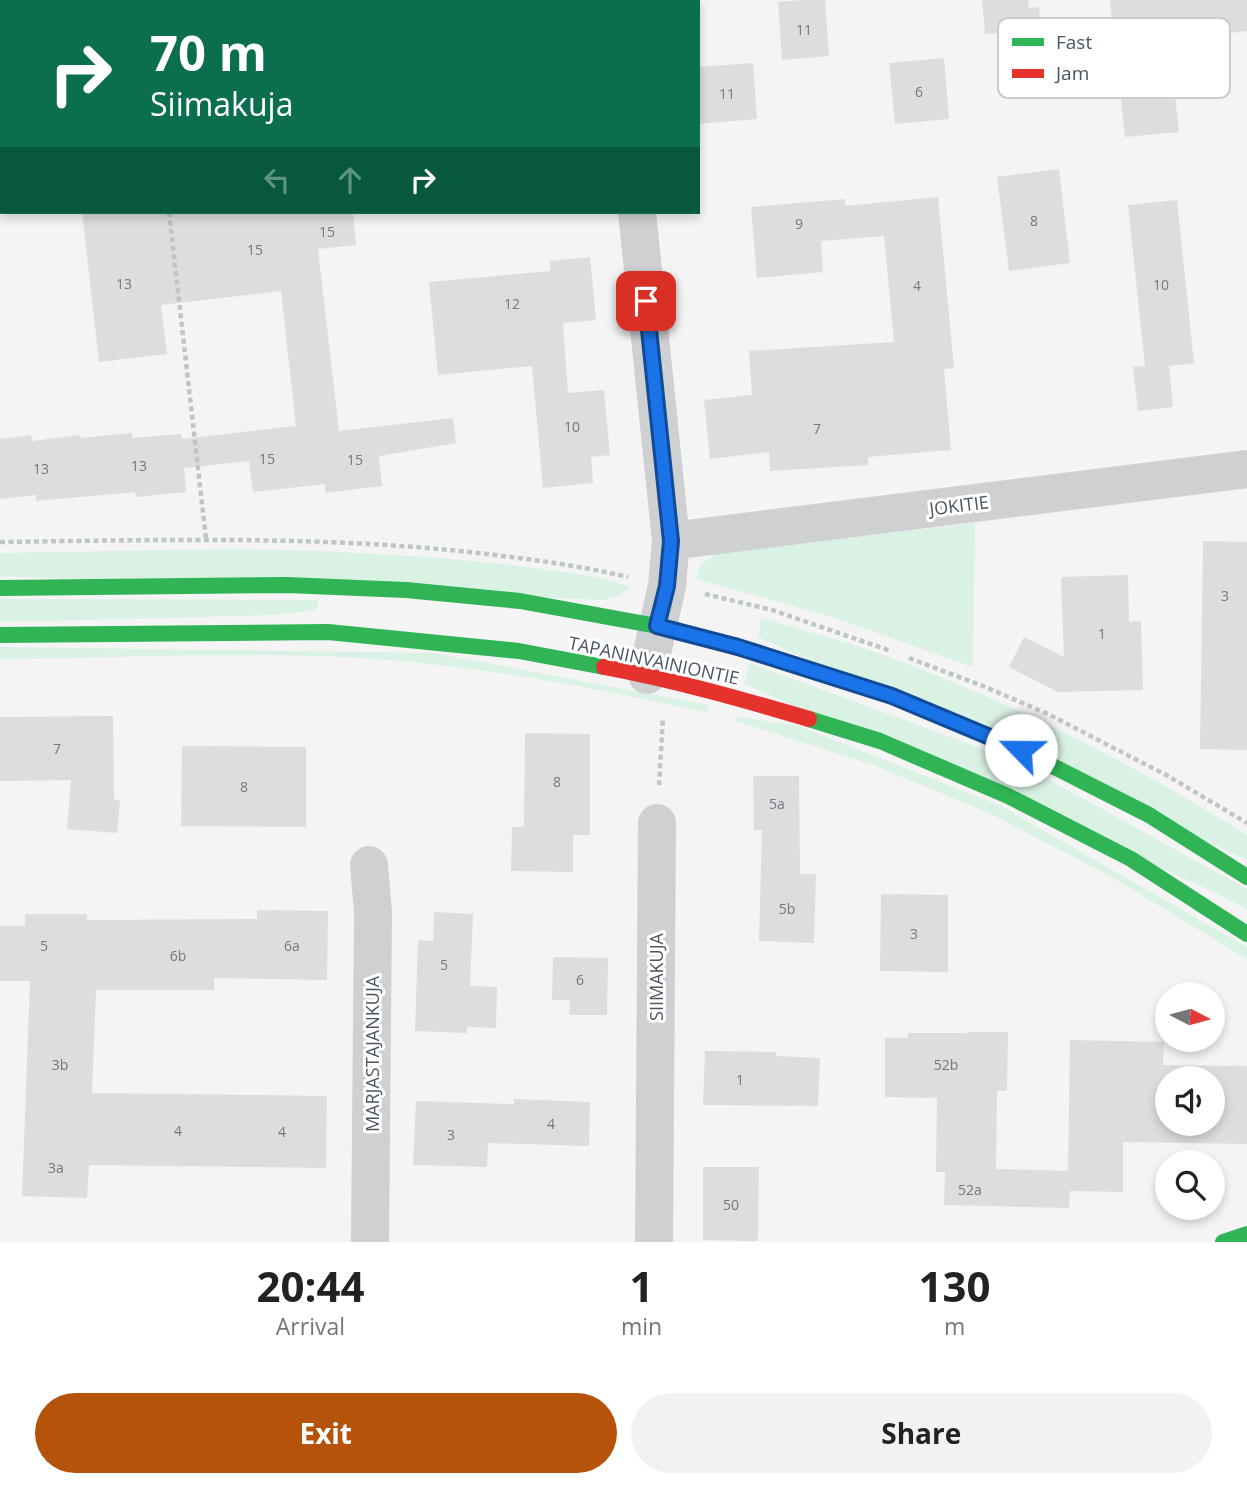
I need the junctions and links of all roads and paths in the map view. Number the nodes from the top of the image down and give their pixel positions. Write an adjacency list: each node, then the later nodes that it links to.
1 (169, 214): 4 (path)
2 (637, 214): 5 (street)
3 (1247, 469): 5 (street, JOKITIE)
4 (206, 539)
5 (671, 541): 7 (street)
6 (0, 588): 7 (main road, TAPANINVAINIONTIE)
7 (657, 626): 9 (street); 13 (main road, TAPANINVAINIONTIE)
8 (0, 635): 9 (main road, TAPANINVAINIONTIE)
9 (647, 675): 14 (main road, TAPANINVAINIONTIE)
10 (663, 712): 11 (path)
11 (657, 824): 17 (street, SIIMAKUJA)
12 (369, 865): 16 (street, MARJASTAJANKUJA)
13 (1247, 877)
14 (1247, 934)
15 (1247, 1234): 18 (main road)
16 (370, 1242)
17 (654, 1242)
18 (1223, 1242)

